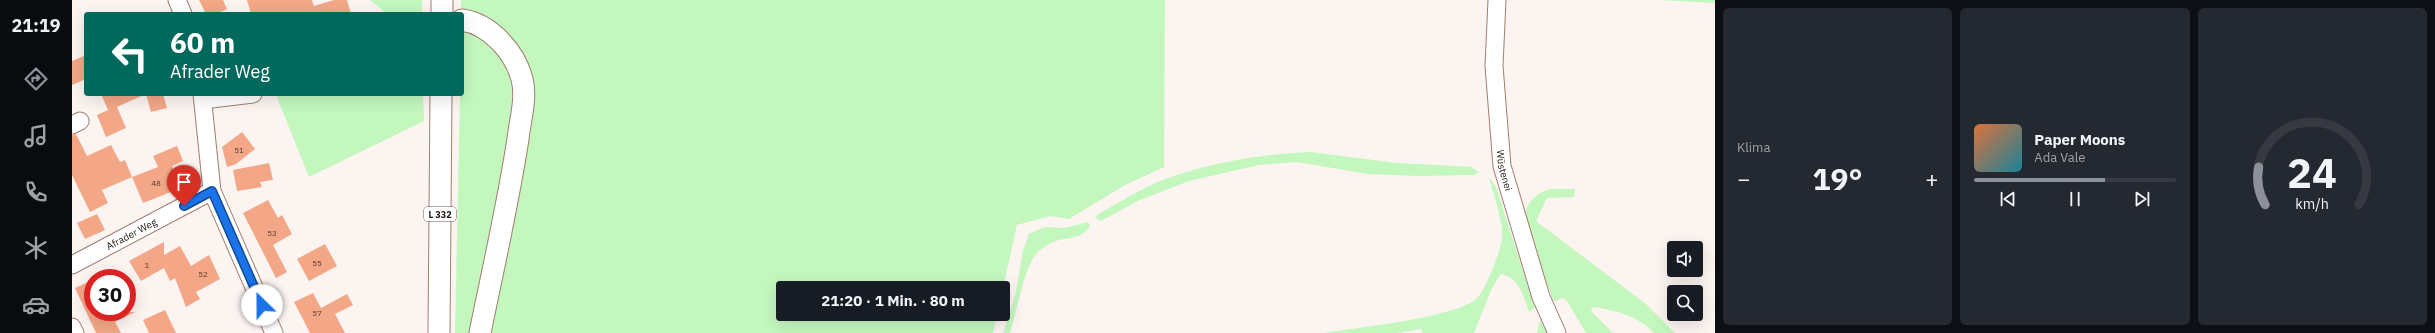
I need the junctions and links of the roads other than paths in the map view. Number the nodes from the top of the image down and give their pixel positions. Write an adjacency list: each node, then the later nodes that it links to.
1 (177, 0): 4 (street)
2 (442, 0): 5 (main road)
3 (1497, 0): 17 (street, Wüstenei)
4 (181, 12)
5 (442, 12)
6 (464, 21): 16 (main road)
7 (219, 96): 9 (street)
8 (441, 96): 15 (main road, L 332)
9 (202, 97): 10 (street)
10 (212, 191): 11 (street, Afrader Weg); 14 (street)
11 (72, 265)
12 (72, 327): 13 (street)
13 (75, 333)
14 (274, 333)
15 (439, 333)
16 (480, 333)
17 (1557, 333)

